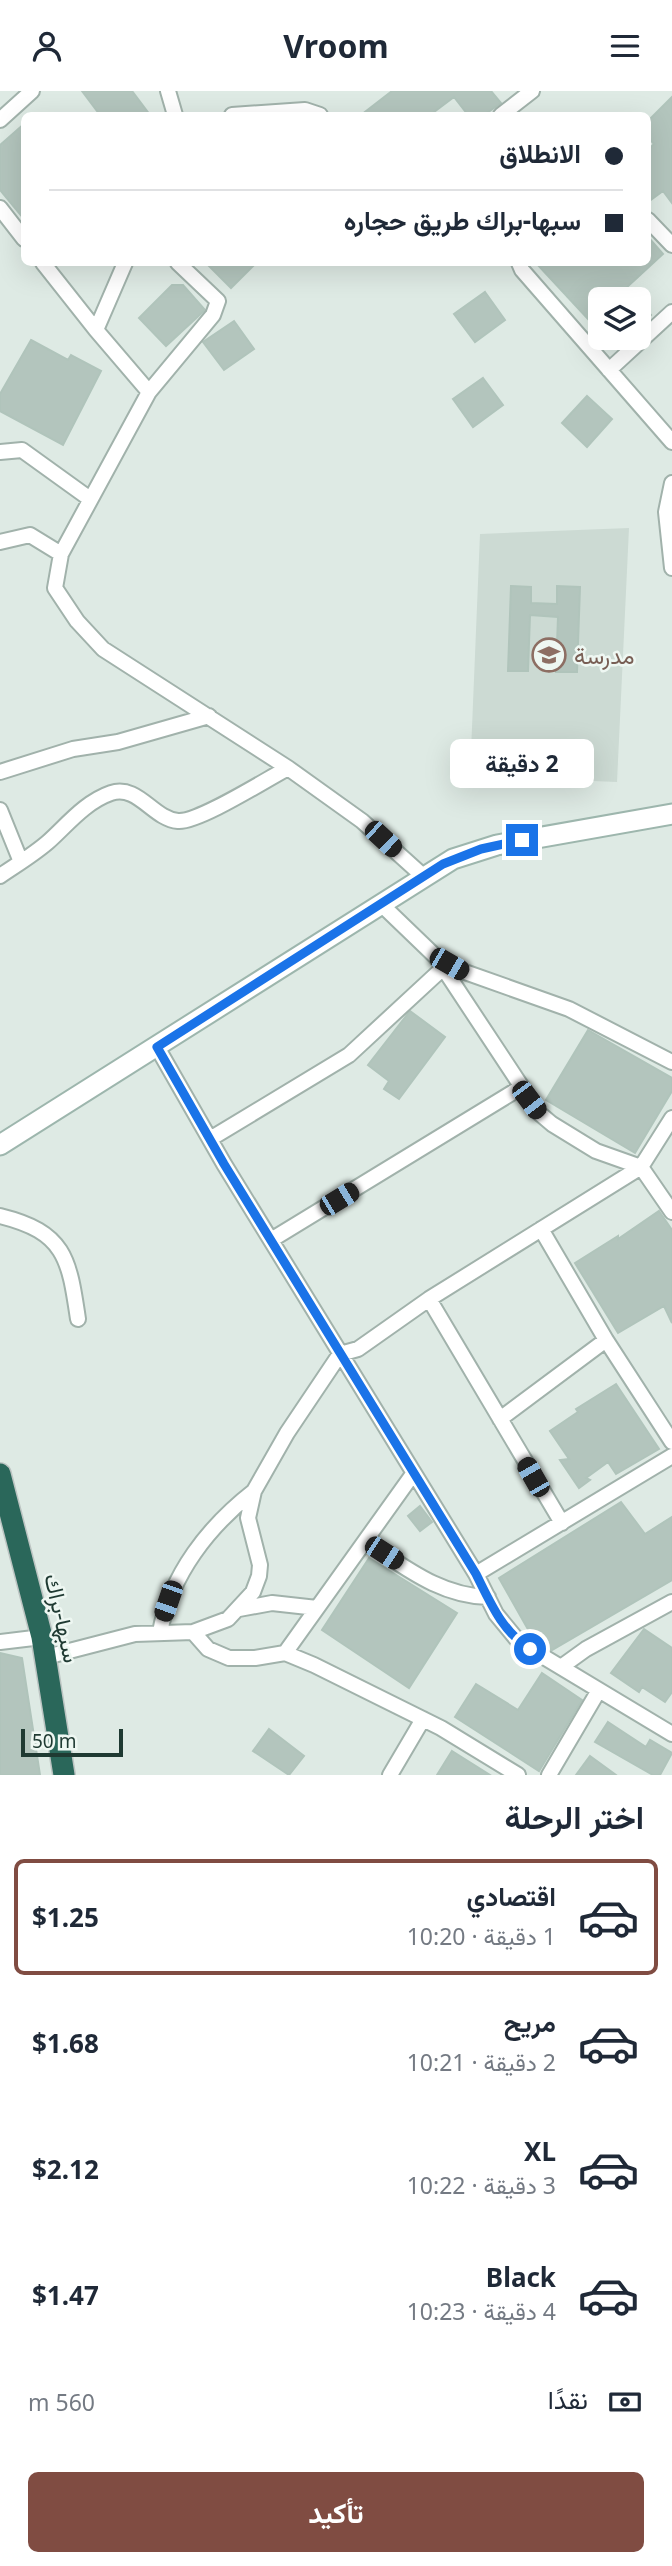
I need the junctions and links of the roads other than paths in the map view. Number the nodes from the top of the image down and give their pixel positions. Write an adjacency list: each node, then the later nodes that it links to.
1 (32, 91): 8 (street)
2 (169, 91): 4 (street)
3 (532, 91): 7 (street)
4 (174, 112)
5 (276, 112): 6 (street)
6 (311, 112)
7 (505, 112)
8 (0, 120)
9 (0, 208): 11 (street)
10 (651, 223): 12 (street)
11 (21, 235)
12 (672, 245)
13 (45, 266): 18 (street)
14 (124, 266): 18 (street)
15 (181, 266): 20 (street)
16 (520, 266): 19 (street)
17 (672, 312): 19 (street)
18 (96, 330): 20 (street)
19 (609, 370): 21 (street)
20 (149, 392): 24 (street)
21 (672, 442)
22 (0, 452): 24 (street)
23 (672, 483): 27 (street)
24 (90, 499): 26 (street)
25 (0, 542): 26 (street)
26 (61, 554): 28 (street)
27 (672, 568)
28 (209, 716): 29 (street); 30 (street)
29 (288, 768): 33 (street); 35 (street)
30 (0, 772)
31 (0, 810): 33 (street)
32 (672, 814): 35 (main road)
33 (22, 862): 34 (street)
34 (0, 876)
35 (423, 876): 36 (main road)
36 (382, 905): 37 (street); 38 (main road)
37 (439, 963): 39 (street); 40 (street); 42 (street)
38 (157, 1047): 42 (street); 43 (main road)
39 (672, 1062)
40 (520, 1088): 44 (street); 48 (street)
41 (672, 1118): 44 (street)
42 (210, 1139): 48 (street)
43 (0, 1145)
44 (642, 1167): 45 (street); 47 (street)
45 (672, 1212)
46 (0, 1216): 50 (street)
47 (541, 1229): 49 (street); 51 (street)
48 (271, 1240): 52 (street)
49 (429, 1299): 52 (street); 53 (street)
50 (78, 1319)
51 (606, 1340): 53 (street); 54 (street)
52 (340, 1354): 57 (street); 58 (street)
53 (500, 1419): 59 (street)
54 (672, 1442)
55 (672, 1456): 59 (street)
56 (0, 1474): 69 (highway, سبها-براك)
57 (413, 1474): 60 (street); 61 (street)
58 (254, 1490): 65 (street); 66 (street)
59 (562, 1523): 61 (street)
60 (366, 1542): 62 (street); 64 (street)
61 (476, 1574): 62 (street)
62 (488, 1597): 71 (street)
63 (672, 1602): 71 (street)
64 (317, 1608): 65 (street); 70 (street)
65 (238, 1609): 67 (street)
66 (160, 1632): 67 (street); 69 (street)
67 (193, 1632): 70 (street)
68 (0, 1642): 69 (street)
69 (44, 1647): 75 (highway, سبها-براك)
70 (285, 1653): 73 (street)
71 (561, 1667): 72 (street)
72 (599, 1690): 74 (street); 78 (street)
73 (423, 1719): 76 (street); 77 (street)
74 (672, 1734)
75 (64, 1775)
76 (390, 1775)
77 (519, 1775)
78 (549, 1775)

